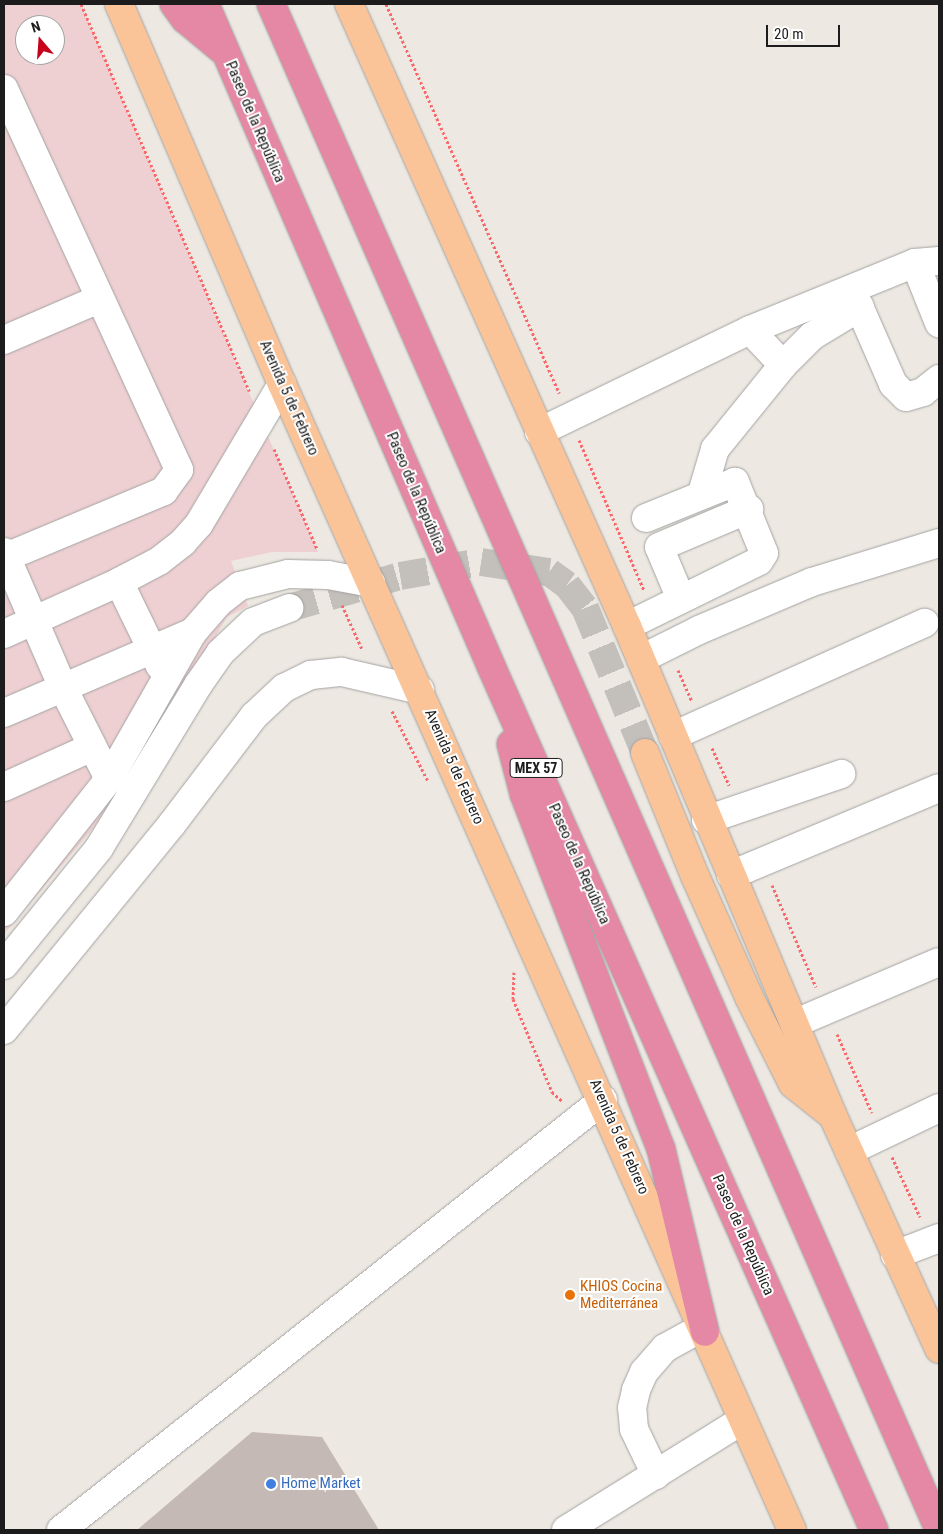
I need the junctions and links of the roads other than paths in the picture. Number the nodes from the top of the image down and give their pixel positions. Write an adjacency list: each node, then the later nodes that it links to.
1 (119, 4): 16 (main road, Avenida 5 de Febrero)
2 (174, 4): 6 (highway)
3 (205, 4): 6 (highway, Paseo de la República / MEX 57)
4 (271, 4): 63 (highway)
5 (349, 4): 17 (main road)
6 (225, 52): 34 (highway, Paseo de la República / MEX 57)
7 (4, 89): 10 (street)
8 (927, 262): 9 (street); 11 (street)
9 (856, 298): 12 (street); 14 (street); 15 (street)
10 (99, 299): 13 (street); 22 (street)
11 (939, 323)
12 (750, 330): 14 (street); 17 (street)
13 (4, 340)
14 (783, 365): 18 (street)
15 (939, 380)
16 (282, 384): 23 (street); 24 (main road, Avenida 5 de Febrero)
17 (538, 432): 29 (main road)
18 (702, 493): 19 (street); 20 (street)
19 (749, 509): 25 (street); 25 (street)
20 (646, 518)
21 (939, 543): 33 (street)
22 (4, 556): 27 (street)
23 (119, 582): 27 (street); 32 (street)
24 (371, 583): 30 (street); 37 (main road, Avenida 5 de Febrero)
25 (681, 599): 29 (street)
26 (289, 608): 50 (street)
27 (33, 622): 31 (street); 36 (street)
28 (924, 623): 39 (street)
29 (627, 626): 33 (main road)
30 (193, 632): 32 (street); 35 (street)
31 (4, 634)
32 (153, 649): 35 (street); 36 (street)
33 (640, 659): 39 (main road)
34 (490, 666): 59 (highway); 67 (highway, Paseo de la República / MEX 57)
35 (166, 679): 43 (street)
36 (63, 688): 38 (street); 40 (street)
37 (420, 690): 52 (street); 53 (main road, Avenida 5 de Febrero)
38 (4, 714)
39 (673, 736): 46 (main road)
40 (92, 747): 43 (street); 44 (street)
41 (645, 753): 55 (main road)
42 (841, 774): 46 (street)
43 (109, 779): 48 (street)
44 (4, 787)
45 (939, 788): 47 (street)
46 (706, 820): 47 (main road)
47 (730, 874): 51 (main road)
48 (5, 910)
49 (939, 962): 51 (street)
50 (4, 965)
51 (796, 1023): 55 (main road)
52 (4, 1030)
53 (602, 1100): 59 (main road, Avenida 5 de Febrero); 64 (street)
54 (939, 1108): 56 (street)
55 (833, 1116): 56 (main road)
56 (849, 1151): 58 (main road)
57 (939, 1238): 58 (street)
58 (895, 1255): 60 (main road)
59 (704, 1329): 61 (main road, Avenida 5 de Febrero); 62 (street)
60 (939, 1349)
61 (744, 1420): 62 (street); 66 (main road, Avenida 5 de Febrero)
62 (656, 1475): 65 (street)
63 (939, 1529)
64 (61, 1530)
65 (566, 1530)
66 (792, 1530)
67 (874, 1530)

